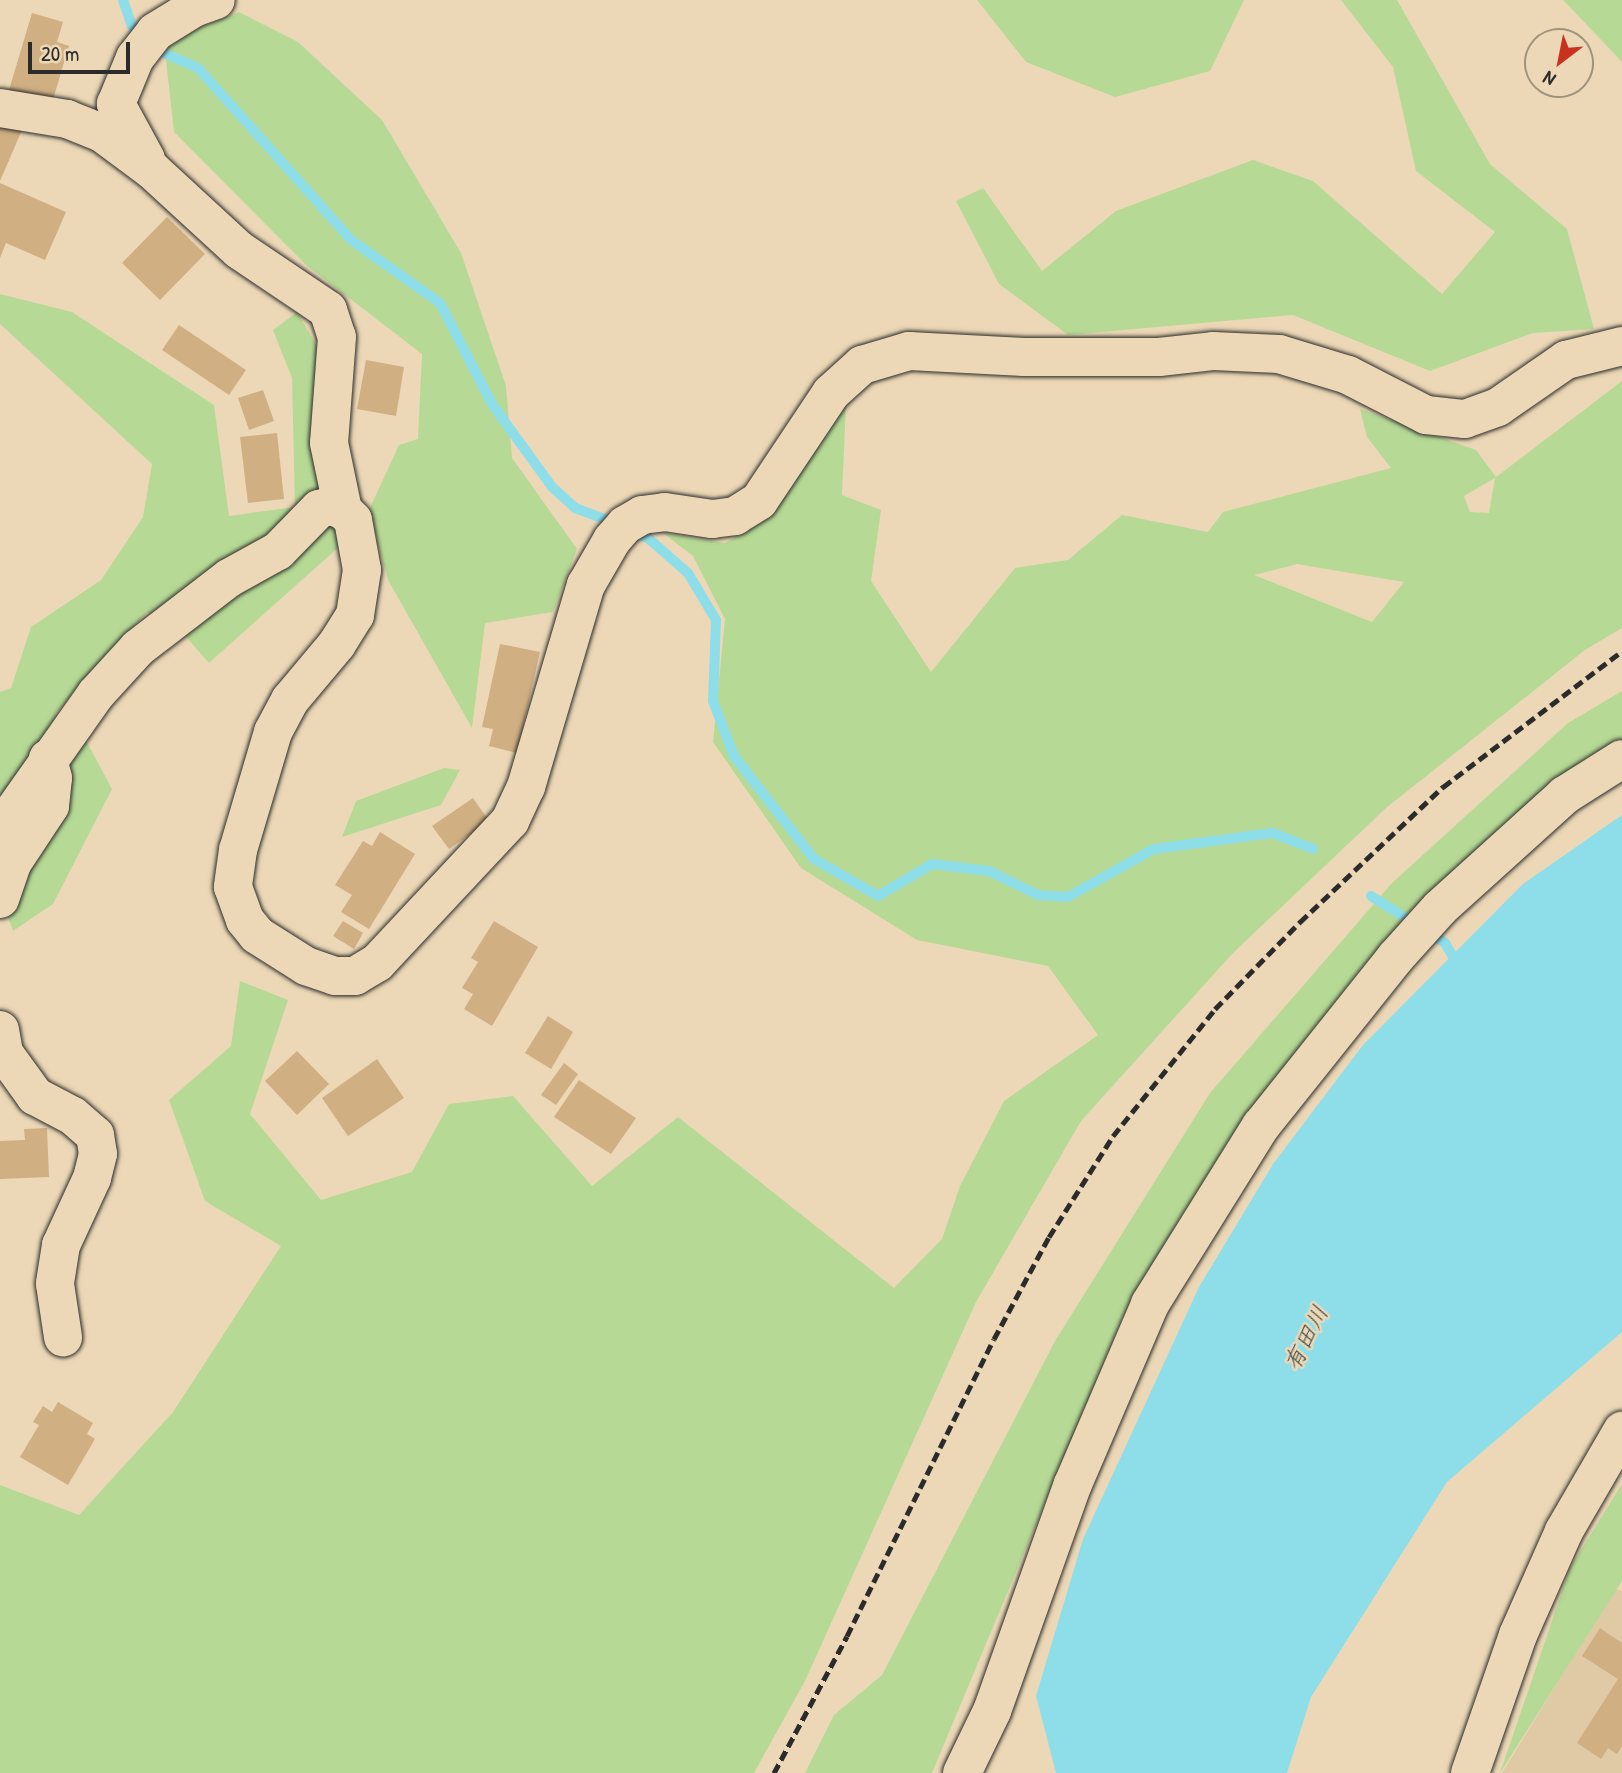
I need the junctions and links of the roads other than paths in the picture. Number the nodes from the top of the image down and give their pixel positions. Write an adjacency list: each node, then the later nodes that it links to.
1 (216, 0): 3 (street)
2 (0, 108): 3 (street)
3 (152, 170): 5 (street)
4 (1622, 346): 5 (street)
5 (343, 510): 6 (street)
6 (48, 759): 8 (street); 9 (street)
7 (1622, 759): 13 (street)
8 (0, 830)
9 (0, 899)
10 (0, 1030): 11 (street)
11 (63, 1337)
12 (1622, 1431): 14 (street)
13 (962, 1773)
14 (1470, 1773)

